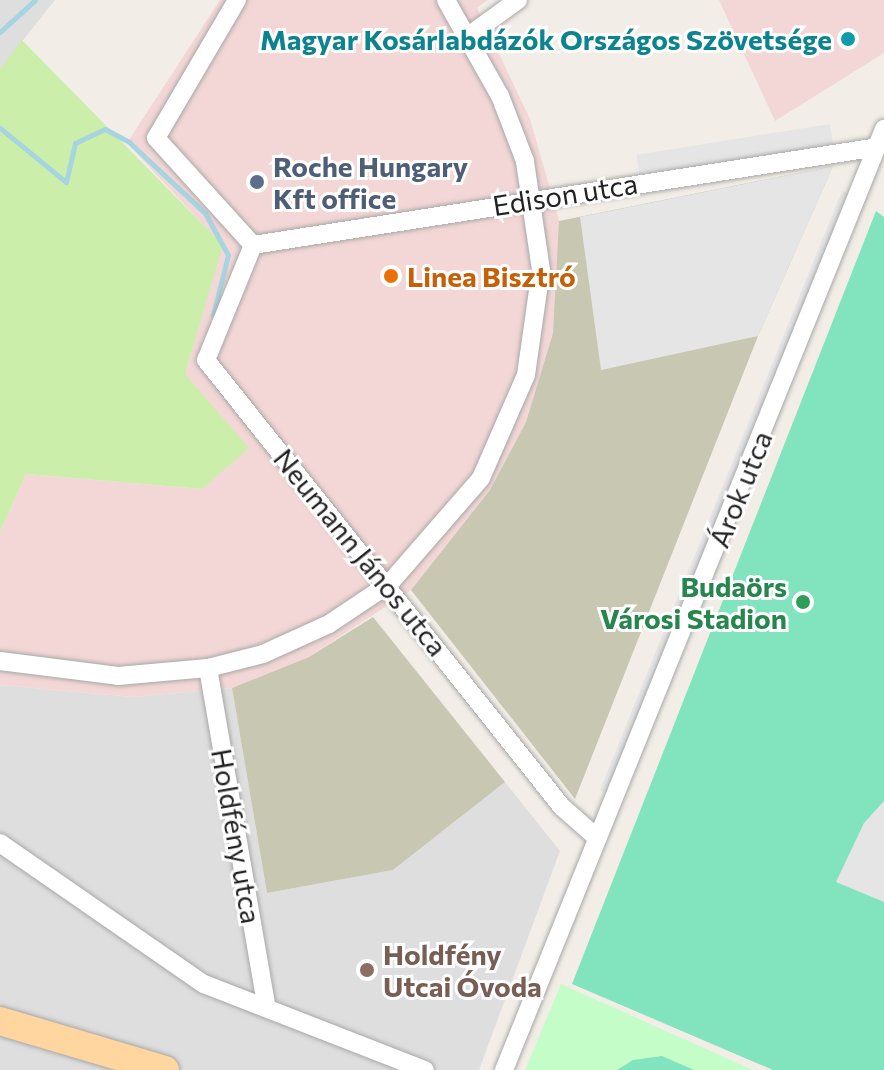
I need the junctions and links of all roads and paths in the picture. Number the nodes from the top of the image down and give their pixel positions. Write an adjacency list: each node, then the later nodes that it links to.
1 (237, 0): 7 (street)
2 (446, 0): 4 (street)
3 (518, 0): 4 (street)
4 (467, 37): 6 (street)
5 (881, 138): 6 (street, Edison utca); 11 (street, Árok utca)
6 (532, 200): 7 (street, Edison utca); 8 (street)
7 (253, 245): 8 (street, Neumann János utca)
8 (389, 584): 10 (street); 11 (street, Neumann János utca)
9 (0, 661): 10 (street)
10 (208, 668): 13 (street, Holdfény utca)
11 (597, 838): 17 (street, Árok utca)
12 (0, 843): 13 (street)
13 (266, 1003): 16 (street)
14 (0, 1021): 15 (main road)
15 (165, 1070)
16 (425, 1070)
17 (504, 1070)

